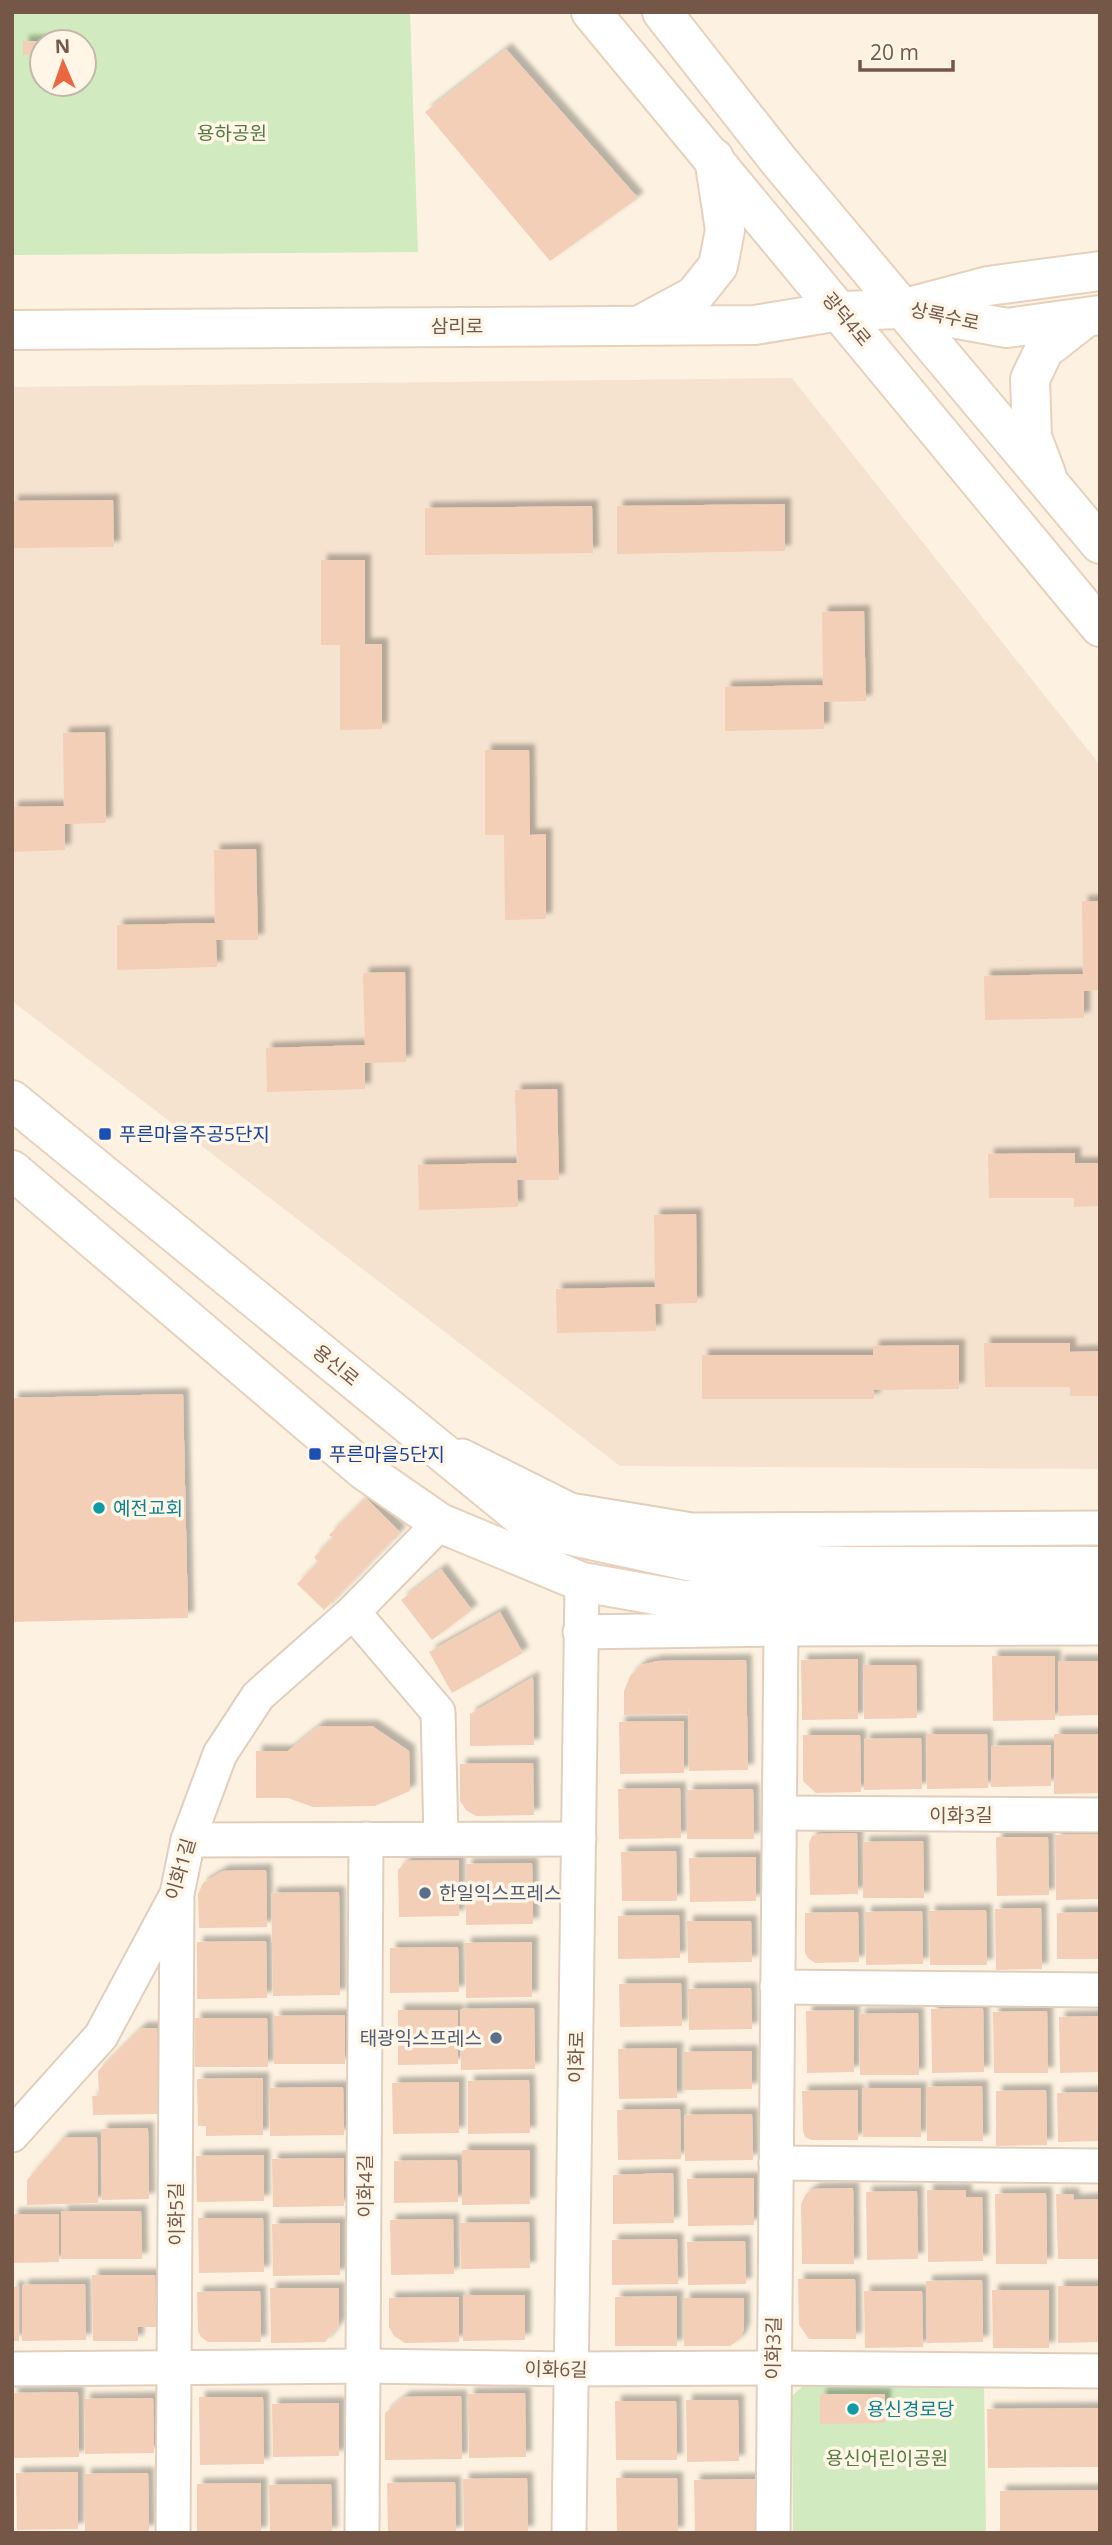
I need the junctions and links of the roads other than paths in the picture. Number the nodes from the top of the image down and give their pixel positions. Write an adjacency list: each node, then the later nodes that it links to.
1 (591, 12): 3 (main road, 광덕4로)
2 (662, 12): 5 (main road)
3 (714, 158): 6 (main road, 광덕4로); 8 (main road)
4 (1100, 271): 5 (main road, 상록수로)
5 (901, 309): 6 (main road, 삼리로); 7 (main road, 상록수로); 10 (main road)
6 (840, 311): 8 (main road, 삼리로); 12 (main road, 광덕4로)
7 (1093, 316): 10 (main road)
8 (640, 325): 9 (main road, 삼리로)
9 (12, 330)
10 (1053, 489): 11 (main road)
11 (1100, 544)
12 (1100, 627)
13 (12, 1100): 15 (main road, 용신로)
14 (12, 1170): 16 (main road)
15 (423, 1437): 17 (street); 18 (main road, 용신로)
16 (440, 1523): 19 (main road); 21 (street, 이화1길)
17 (1100, 1528)
18 (1100, 1566)
19 (582, 1582): 20 (main road); 24 (street, 이화로)
20 (1100, 1600)
21 (353, 1612): 28 (street); 30 (street, 이화1길)
22 (1100, 1628): 23 (street)
23 (781, 1629): 24 (street); 25 (street, 이화3길)
24 (580, 1632): 29 (street, 이화로)
25 (780, 1814): 26 (street, 이화3길); 32 (street, 이화3길)
26 (1100, 1815)
27 (366, 1839): 28 (street); 30 (street); 37 (street, 이화4길)
28 (441, 1839): 29 (street)
29 (579, 1839): 41 (street, 이화로)
30 (188, 1840): 31 (street, 이화1길)
31 (177, 1894): 34 (street, 이화1길); 38 (street, 이화5길)
32 (777, 1987): 33 (street); 35 (street, 이화3길)
33 (1100, 1990)
34 (12, 2135)
35 (776, 2163): 36 (street); 39 (street, 이화3길)
36 (1100, 2166)
37 (364, 2366): 38 (street, 이화6길); 41 (street, 이화6길); 44 (street, 이화4길)
38 (175, 2368): 40 (street, 이화6길); 43 (street, 이화5길)
39 (773, 2368): 41 (street, 이화6길); 42 (street, 이화6길); 46 (street, 이화3길)
40 (12, 2369)
41 (570, 2370): 45 (street, 이화로)
42 (1100, 2371)
43 (173, 2533)
44 (362, 2533)
45 (569, 2533)
46 (773, 2533)

